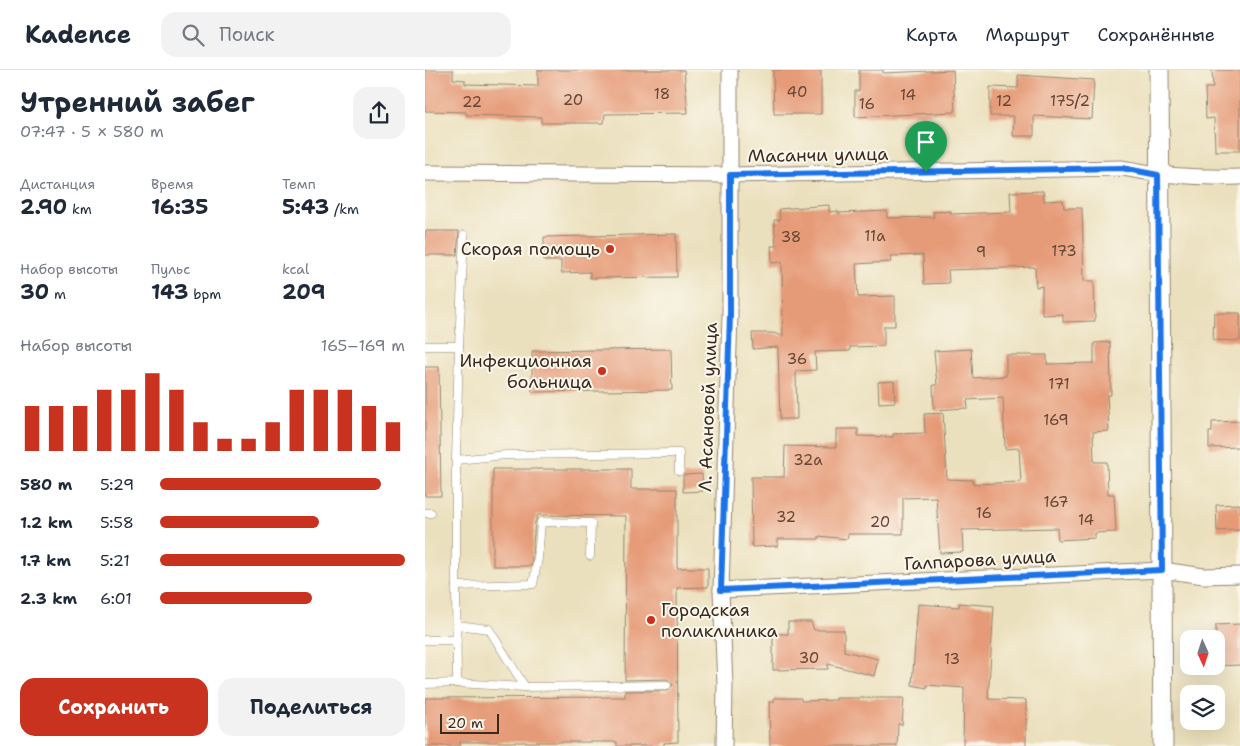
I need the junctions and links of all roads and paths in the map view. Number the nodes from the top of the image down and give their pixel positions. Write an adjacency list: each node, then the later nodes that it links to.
1 (730, 70): 4 (street, Л. Асановой улица)
2 (1159, 70): 5 (street)
3 (425, 173): 4 (street, Масанчи улица)
4 (730, 175): 5 (street, Масанчи улица); 16 (street, Л. Асановой улица)
5 (1158, 175): 6 (street, Масанчи улица); 13 (street)
6 (1240, 177)
7 (464, 235): 9 (lane)
8 (425, 346): 9 (lane)
9 (459, 346): 10 (lane)
10 (456, 460): 11 (lane); 15 (lane)
11 (679, 471)
12 (590, 556): 15 (lane)
13 (1162, 570): 14 (street, Галпарова улица); 16 (street, Галпарова улица); 25 (street)
14 (1240, 575)
15 (456, 586): 17 (lane)
16 (721, 590): 24 (street, Л. Асановой улица)
17 (457, 626): 19 (lane); 23 (lane)
18 (425, 640): 19 (lane)
19 (457, 640): 20 (lane)
20 (457, 683): 21 (lane); 23 (lane)
21 (425, 684)
22 (667, 685): 23 (lane)
23 (525, 687)
24 (724, 746)
25 (1163, 746)

